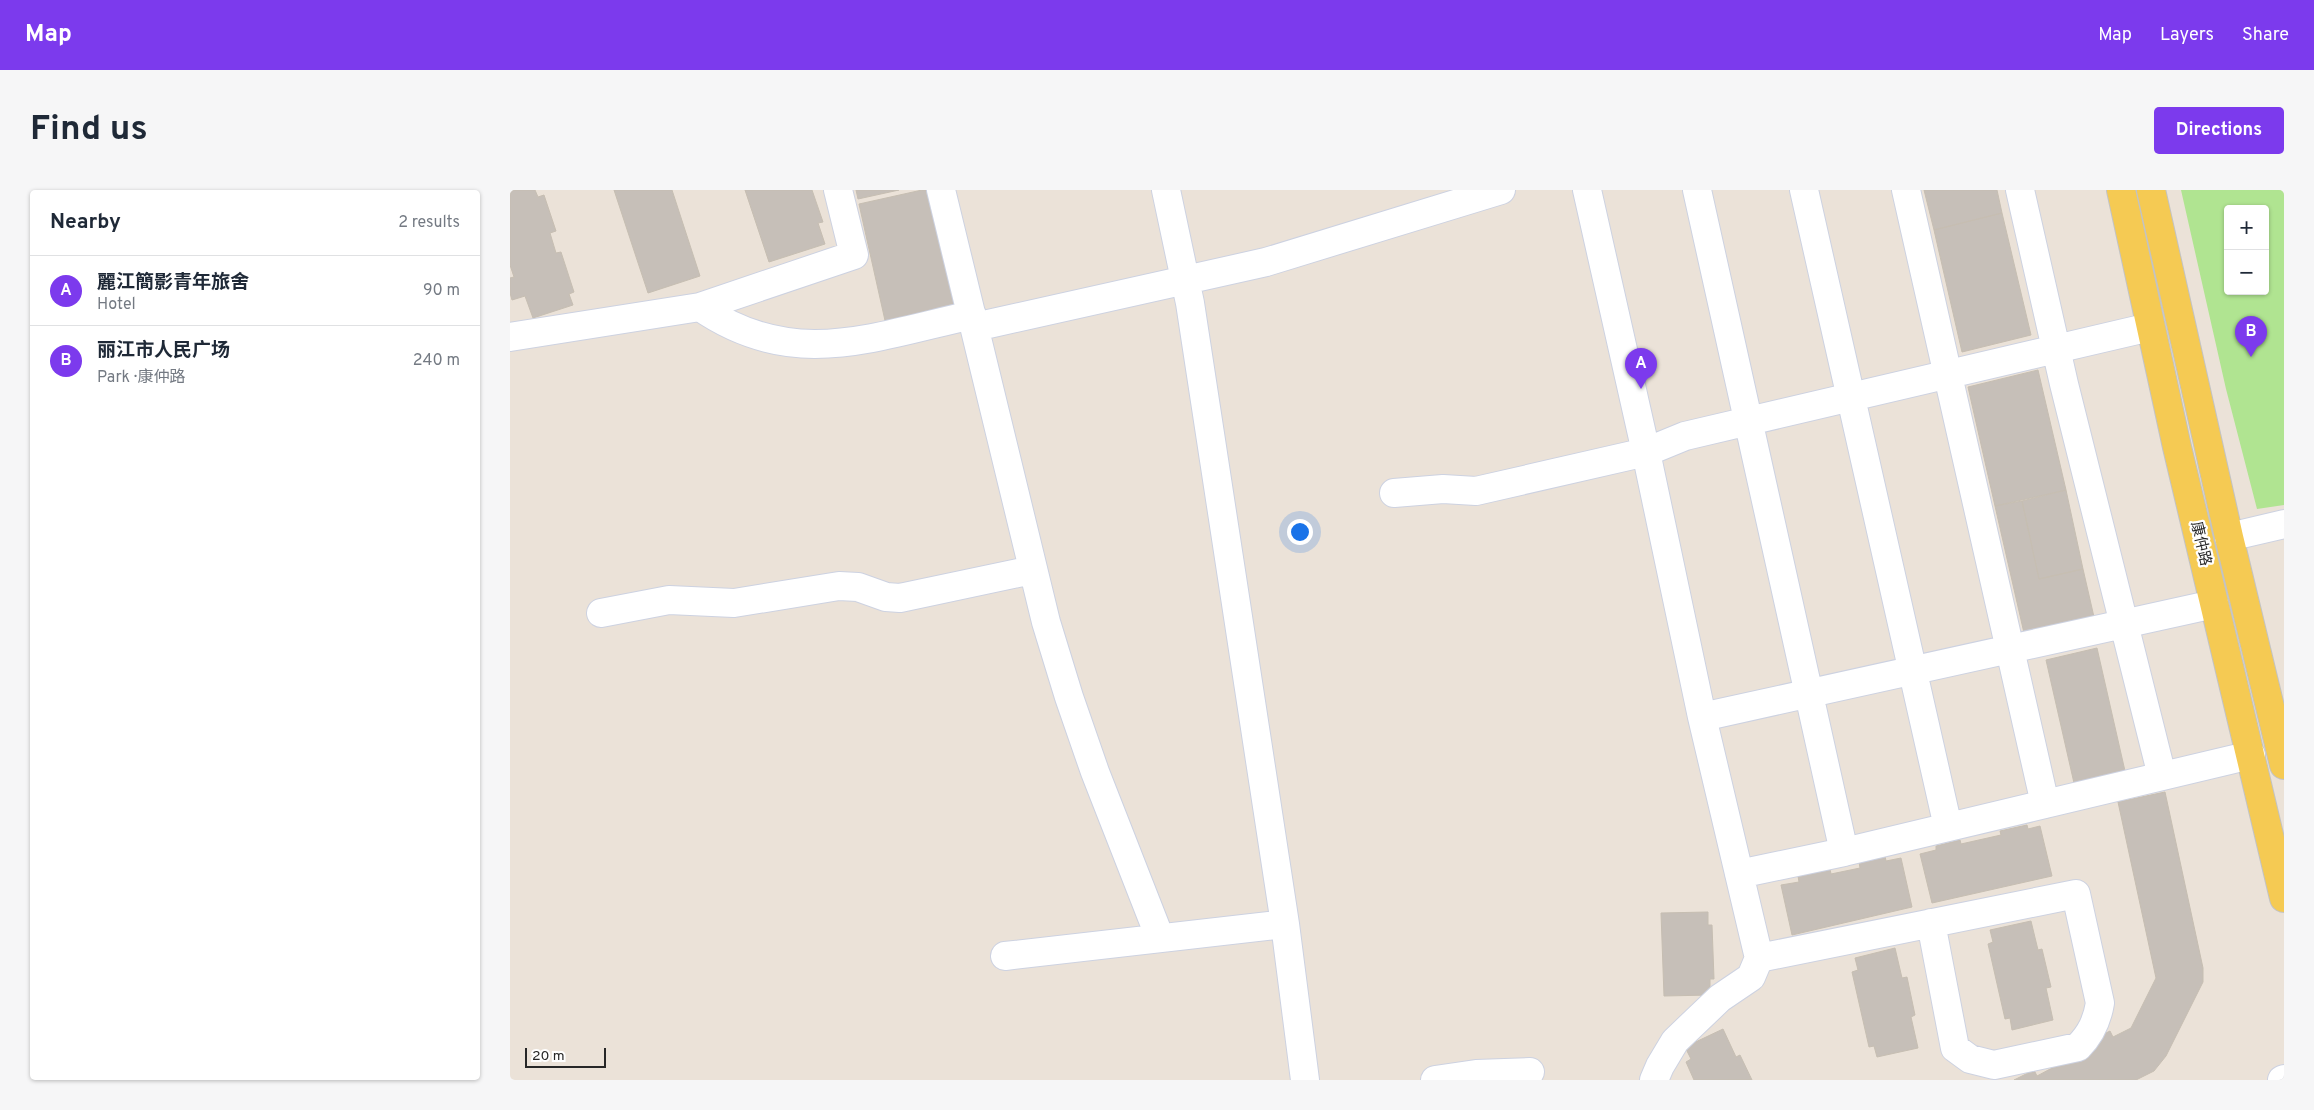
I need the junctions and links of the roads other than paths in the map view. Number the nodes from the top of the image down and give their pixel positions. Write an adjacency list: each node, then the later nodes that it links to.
1 (838, 190): 13 (street)
2 (941, 190): 14 (street)
3 (1166, 190): 12 (street)
4 (1501, 190): 12 (street)
5 (1587, 190): 21 (street)
6 (1697, 190): 20 (street)
7 (1804, 190): 19 (street)
8 (1906, 190): 18 (street)
9 (2020, 190): 17 (street)
10 (2120, 190): 15 (main road, 康仲路)
11 (2151, 190): 24 (main road, 康仲路)
12 (1185, 280): 14 (street); 42 (street)
13 (700, 307): 14 (street); 16 (street)
14 (973, 321): 25 (street)
15 (2150, 327): 17 (street); 26 (main road, 康仲路)
16 (510, 337)
17 (2056, 349): 18 (street); 28 (street)
18 (1948, 374): 19 (street); 29 (street)
19 (1851, 397): 20 (street); 30 (street)
20 (1748, 421): 21 (street); 31 (street)
21 (1646, 452): 22 (street); 32 (street)
22 (1394, 493)
23 (2284, 524): 24 (street)
24 (2229, 537): 34 (main road, 康仲路)
25 (1032, 570): 27 (street); 43 (street)
26 (2214, 604): 28 (street); 33 (main road, 康仲路)
27 (601, 612)
28 (2124, 624): 29 (street); 35 (street)
29 (2010, 649): 30 (street); 36 (street)
30 (1913, 671): 31 (street); 37 (street)
31 (1809, 694): 32 (street); 38 (street)
32 (1702, 718): 39 (street)
33 (2250, 754): 35 (street); 40 (main road, 康仲路)
34 (2284, 765)
35 (2162, 776): 36 (street)
36 (2045, 804): 37 (street)
37 (1948, 827): 38 (street)
38 (1844, 852): 39 (street)
39 (1739, 874): 45 (street)
40 (2284, 898)
41 (1931, 923): 41 (street); 45 (street)
42 (1285, 924): 43 (street); 47 (street)
43 (1160, 938): 44 (street)
44 (1005, 956)
45 (1759, 958): 49 (street)
46 (1530, 1072): 48 (street)
47 (1305, 1080)
48 (1435, 1080)
49 (1654, 1080)

